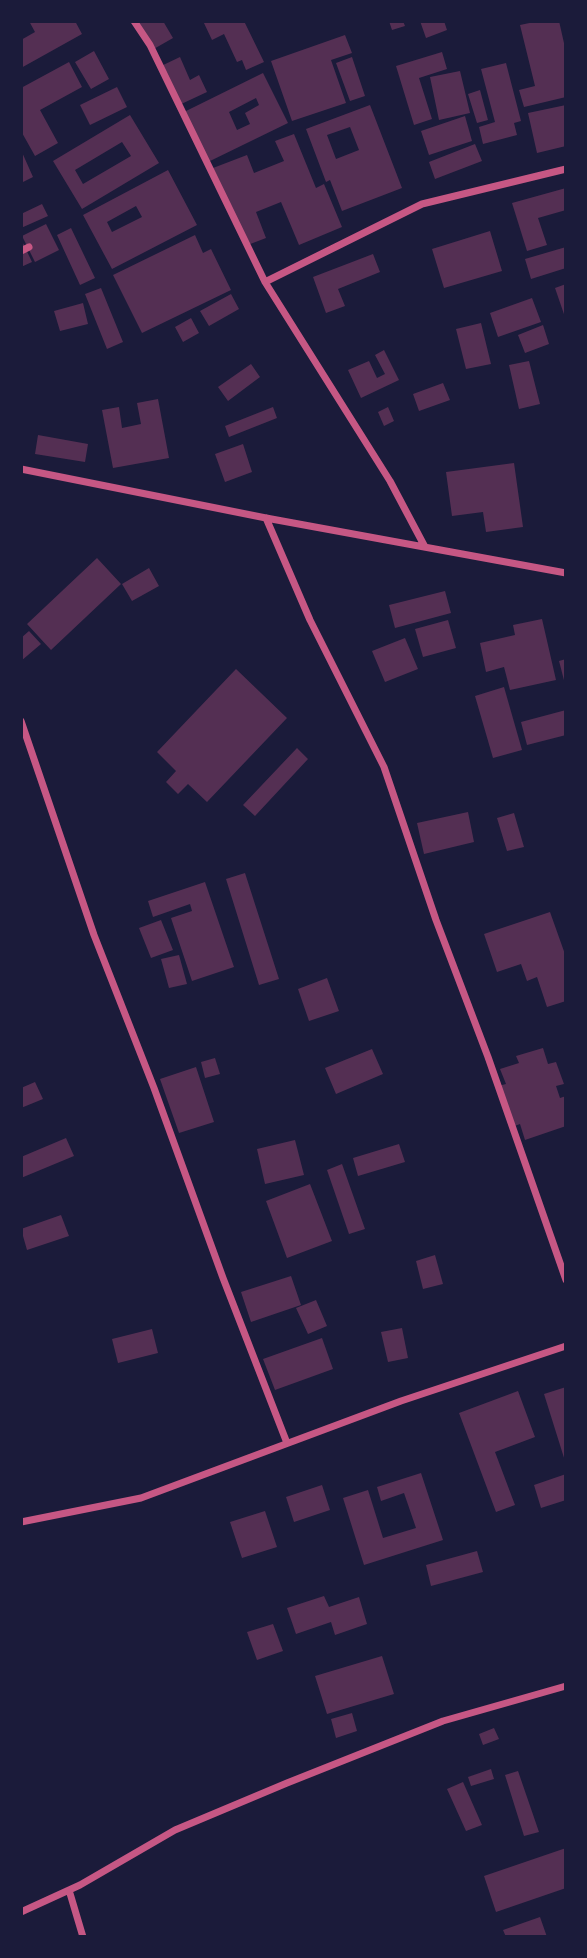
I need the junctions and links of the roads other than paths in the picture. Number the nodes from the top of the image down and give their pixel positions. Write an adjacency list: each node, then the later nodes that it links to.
1 (134, 21): 3 (street)
2 (566, 169): 3 (street)
3 (265, 282): 6 (street)
4 (21, 469): 5 (street)
5 (266, 518): 6 (street); 9 (street)
6 (425, 547): 7 (street)
7 (566, 573)
8 (21, 721): 11 (street)
9 (566, 1280)
10 (566, 1346): 11 (street)
11 (287, 1443): 12 (street)
12 (21, 1522)
13 (566, 1686): 14 (street)
14 (69, 1890): 15 (street); 16 (street)
15 (21, 1912)
16 (83, 1937)

